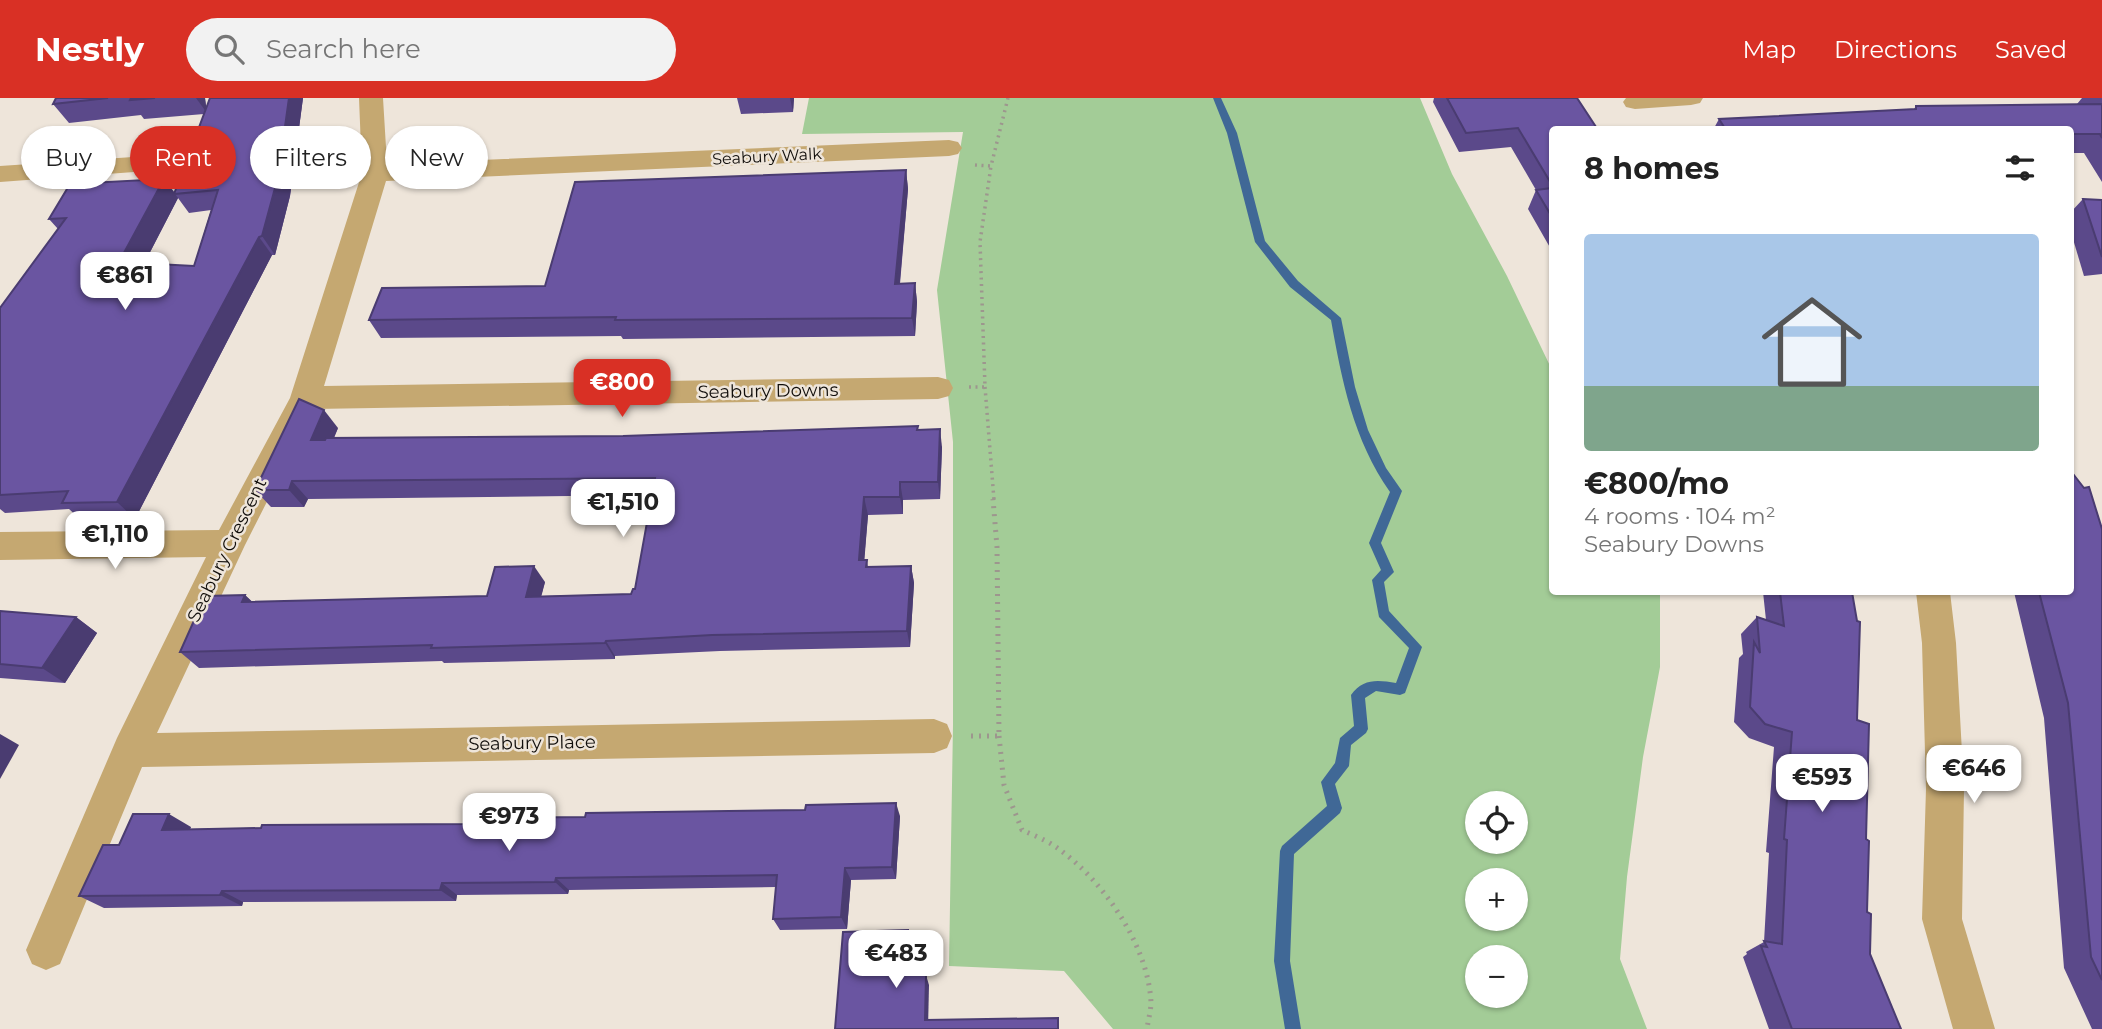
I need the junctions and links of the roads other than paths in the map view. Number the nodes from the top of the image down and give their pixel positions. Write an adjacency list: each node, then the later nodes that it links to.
1 (371, 98): 6 (street, Seabury Crescent)
2 (1691, 98): 3 (street)
3 (1638, 107)
4 (949, 148): 6 (street, Seabury Walk)
5 (130, 166): 7 (street)
6 (375, 173): 9 (street, Seabury Crescent)
7 (0, 174)
8 (938, 388): 9 (street, Seabury Downs)
9 (305, 398): 10 (street, Seabury Crescent)
10 (229, 543): 11 (street); 14 (street, Seabury Crescent)
11 (0, 546)
12 (1933, 595): 16 (street)
13 (934, 736): 14 (street, Seabury Place)
14 (130, 750): 15 (street, Seabury Crescent)
15 (46, 950)
16 (1974, 1029)

